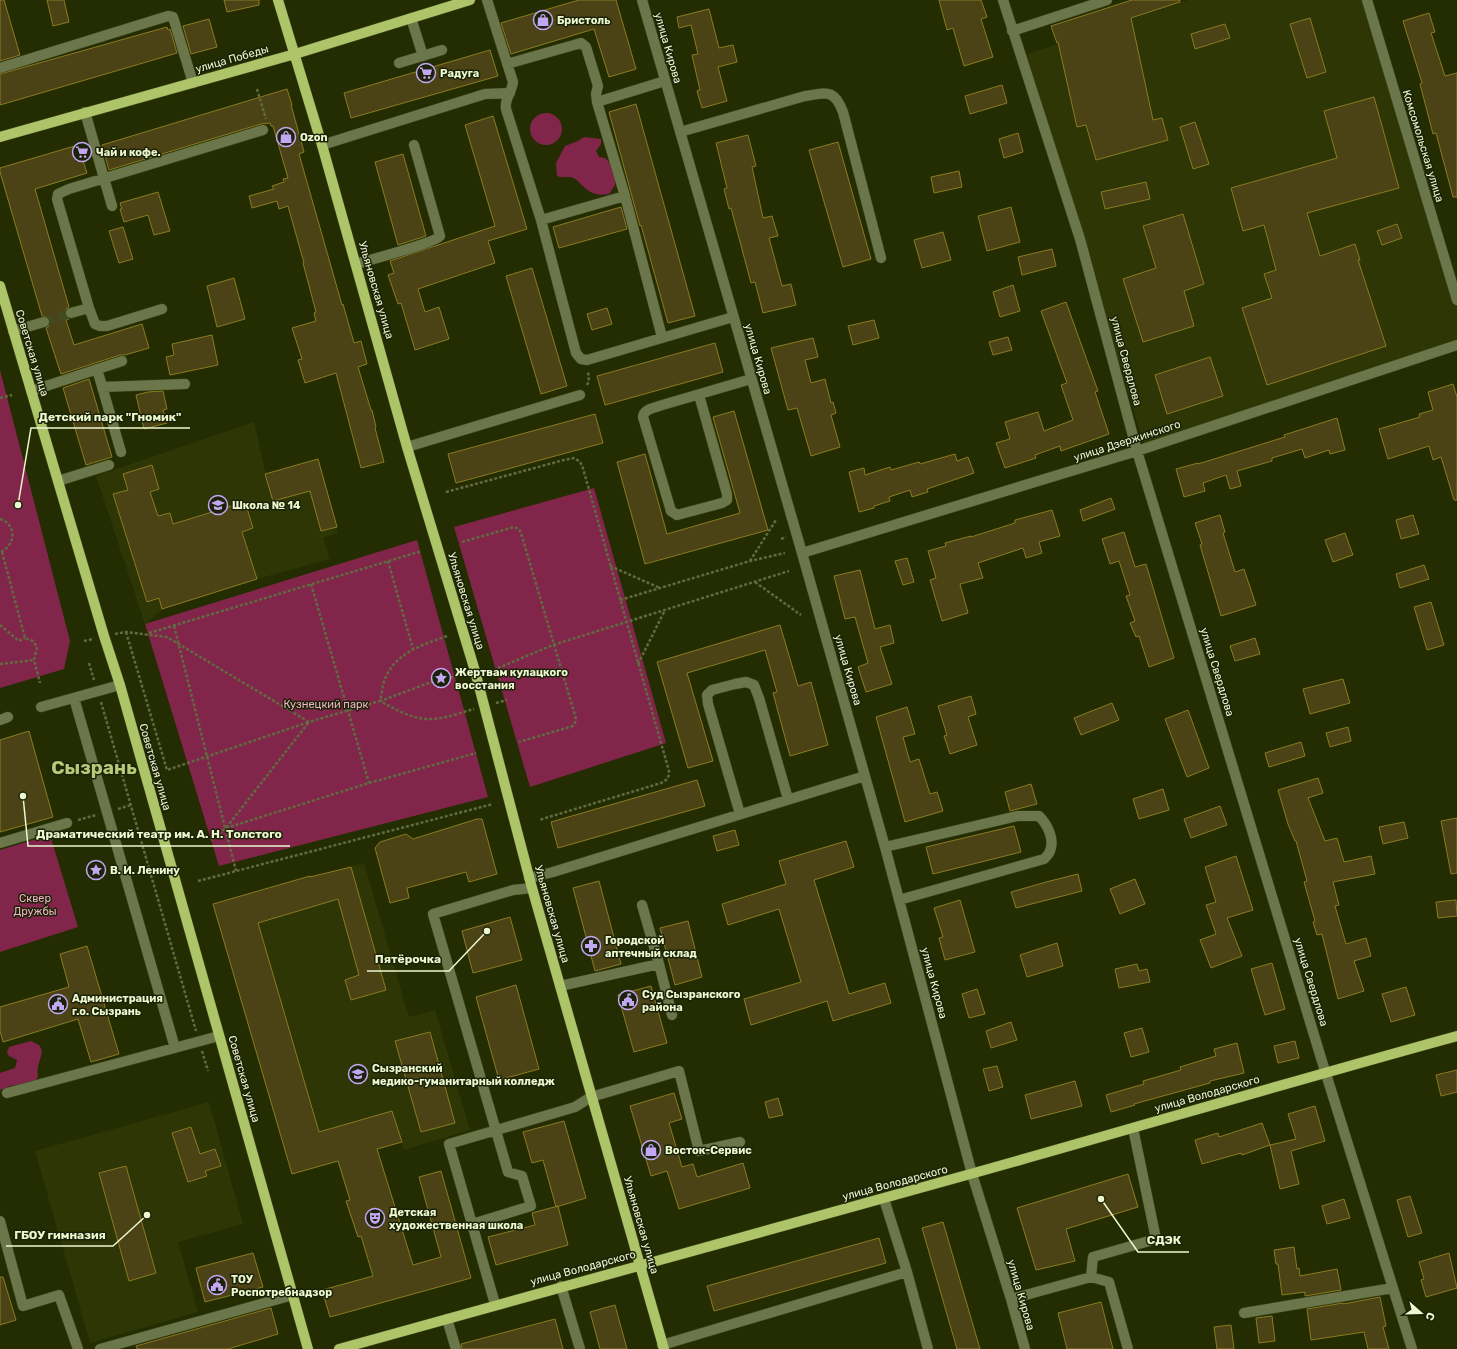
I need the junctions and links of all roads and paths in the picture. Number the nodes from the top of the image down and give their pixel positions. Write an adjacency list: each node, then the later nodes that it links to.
1 (278, 0): 11 (main road, Ульяновская улица)
2 (470, 0): 8 (main road, улица Победы)
3 (487, 0): 14 (street)
4 (642, 0): 16 (street, улица Кирова)
5 (1003, 0): 9 (street, улица Свердлова)
6 (1107, 0): 9 (street)
7 (1367, 0): 34 (street, Комсомольская улица)
8 (411, 18): 11 (main road, улица Победы); 12 (street)
9 (1012, 31): 55 (street, улица Свердлова)
10 (442, 50): 12 (street)
11 (295, 54): 17 (main road, улица Победы); 25 (main road, Ульяновская улица)
12 (423, 56): 13 (street)
13 (399, 63)
14 (507, 64): 19 (street); 20 (street)
15 (0, 68): 17 (street)
16 (665, 81): 20 (street); 23 (street, улица Кирова)
17 (193, 83): 21 (main road, улица Победы)
18 (257, 89): 22 (path)
19 (510, 93): 25 (street); 30 (street)
20 (597, 102): 28 (street)
21 (85, 112): 24 (main road, улица Победы); 27 (street)
22 (263, 130): 27 (street)
23 (680, 132): 31 (street); 38 (street, улица Кирова)
24 (0, 136)
25 (322, 145): 32 (main road, Ульяновская улица)
26 (414, 145): 32 (street)
27 (104, 179): 29 (street); 35 (street)
28 (625, 196): 30 (street); 41 (street)
29 (112, 206)
30 (541, 220): 44 (street)
31 (881, 258)
32 (356, 264): 54 (main road, Ульяновская улица)
33 (0, 286): 40 (main road, Советская улица)
34 (1457, 300)
35 (89, 308): 36 (street); 37 (street)
36 (162, 309)
37 (71, 313)
38 (733, 317): 41 (street); 46 (street, улица Кирова)
39 (44, 322): 40 (street)
40 (13, 331): 49 (main road, Советская улица)
41 (662, 337): 44 (street)
42 (1457, 345): 55 (street, улица Дзержинского)
43 (122, 360): 45 (street)
44 (587, 360): 51 (path)
45 (97, 369): 48 (street); 49 (street)
46 (751, 379): 52 (street); 66 (street, улица Кирова)
47 (186, 384): 48 (street)
48 (102, 387): 56 (street)
49 (31, 391): 58 (main road, Советская улица)
50 (12, 395): 53 (path)
51 (580, 396): 54 (street)
52 (699, 396): 52 (street)
53 (0, 398)
54 (407, 447): 102 (main road, Ульяновская улица)
55 (1137, 451): 66 (street, улица Дзержинского); 133 (street, улица Свердлова)
56 (121, 452)
57 (109, 465): 58 (street)
58 (58, 481): 82 (main road, Советская улица)
59 (446, 492): 69 (path)
60 (0, 519): 64 (path)
61 (776, 520): 68 (path)
62 (462, 542): 87 (path)
63 (422, 550): 67 (path)
64 (1, 552): 84 (path)
65 (785, 553): 68 (path)
66 (802, 553): 108 (street, улица Кирова)
67 (388, 561): 72 (path); 88 (path)
68 (750, 561): 73 (path)
69 (610, 566): 73 (path); 74 (path)
70 (789, 571): 71 (path)
71 (755, 582): 75 (path); 76 (path)
72 (311, 584): 79 (path); 103 (path)
73 (660, 588): 74 (path)
74 (620, 600): 77 (path)
75 (665, 610): 77 (path); 92 (path)
76 (801, 616)
77 (626, 621): 87 (path); 92 (path)
78 (0, 625): 84 (path)
79 (174, 626): 81 (path); 86 (path)
80 (126, 632): 81 (path); 82 (path); 107 (path)
81 (148, 634): 86 (path)
82 (104, 636): 85 (path); 96 (main road, Советская улица)
83 (446, 636): 88 (path)
84 (25, 638): 89 (path)
85 (84, 641)
86 (180, 644): 104 (path); 107 (path)
87 (554, 645): 93 (path); 105 (path)
88 (413, 648): 100 (path)
89 (34, 660): 91 (path); 95 (path)
90 (89, 663): 97 (path)
91 (0, 664)
92 (638, 664): 113 (path)
93 (498, 668)
94 (458, 676): 100 (path)
95 (40, 683)
96 (120, 685): 97 (street); 128 (main road, Советская улица)
97 (98, 691): 98 (street); 130 (path)
98 (74, 698): 101 (street); 131 (street)
99 (507, 700): 102 (path)
100 (380, 701): 102 (path); 103 (path)
101 (41, 707)
102 (484, 707): 120 (main road, Ульяновская улица)
103 (347, 710): 104 (path); 109 (path)
104 (309, 722): 107 (path); 115 (path)
105 (519, 742)
106 (476, 754): 109 (path)
107 (208, 756): 115 (path)
108 (865, 776): 110 (street); 118 (street, улица Кирова)
109 (369, 783): 115 (path)
110 (788, 799): 112 (street); 112 (street)
111 (494, 804): 119 (path)
112 (740, 814): 120 (street)
113 (539, 820)
114 (67, 823): 117 (street)
115 (226, 828): 116 (path); 119 (path)
116 (211, 840)
117 (0, 843)
118 (885, 848): 123 (street, улица Кирова); 123 (street)
119 (236, 872): 121 (path)
120 (529, 878): 122 (main road, Ульяновская улица)
121 (198, 881)
122 (532, 888): 126 (main road, Ульяновская улица); 137 (street)
123 (899, 900): 139 (street, улица Кирова)
124 (642, 905): 125 (street)
125 (659, 964): 126 (street); 127 (street)
126 (560, 986): 135 (main road, Ульяновская улица)
127 (672, 1015)
128 (219, 1036): 130 (street); 148 (main road, Советская улица)
129 (1457, 1036): 133 (main road, улица Володарского)
130 (200, 1042): 131 (street); 132 (path)
131 (175, 1048): 134 (street)
132 (208, 1071)
133 (1326, 1072): 136 (main road, улица Володарского); 147 (street, улица Свердлова)
134 (7, 1093)
135 (591, 1097): 137 (street); 138 (street); 143 (main road, Ульяновская улица)
136 (1133, 1128): 139 (main road, улица Володарского); 145 (street)
137 (497, 1130): 142 (street); 142 (street)
138 (740, 1142)
139 (972, 1174): 140 (main road, улица Володарского); 149 (street, улица Кирова)
140 (884, 1198): 143 (main road, улица Володарского); 144 (street)
141 (0, 1221): 154 (street)
142 (472, 1224): 150 (street)
143 (640, 1265): 146 (main road, улица Володарского); 153 (main road, Ульяновская улица)
144 (907, 1272): 153 (street); 160 (street)
145 (1091, 1277): 149 (street); 162 (street)
146 (561, 1286): 150 (main road, улица Володарского); 159 (street)
147 (1393, 1288): 151 (street); 163 (street, улица Свердлова)
148 (293, 1295): 155 (street); 156 (main road, Советская улица)
149 (1011, 1299): 161 (street, улица Кирова)
150 (495, 1304): 152 (main road, улица Володарского)
151 (1244, 1313)
152 (447, 1318): 157 (main road, улица Володарского); 158 (street)
153 (663, 1347)
154 (78, 1349)
155 (100, 1349)
156 (308, 1349)
157 (339, 1349)
158 (456, 1349)
159 (580, 1349)
160 (928, 1349)
161 (1025, 1349)
162 (1128, 1349)
163 (1412, 1349)

